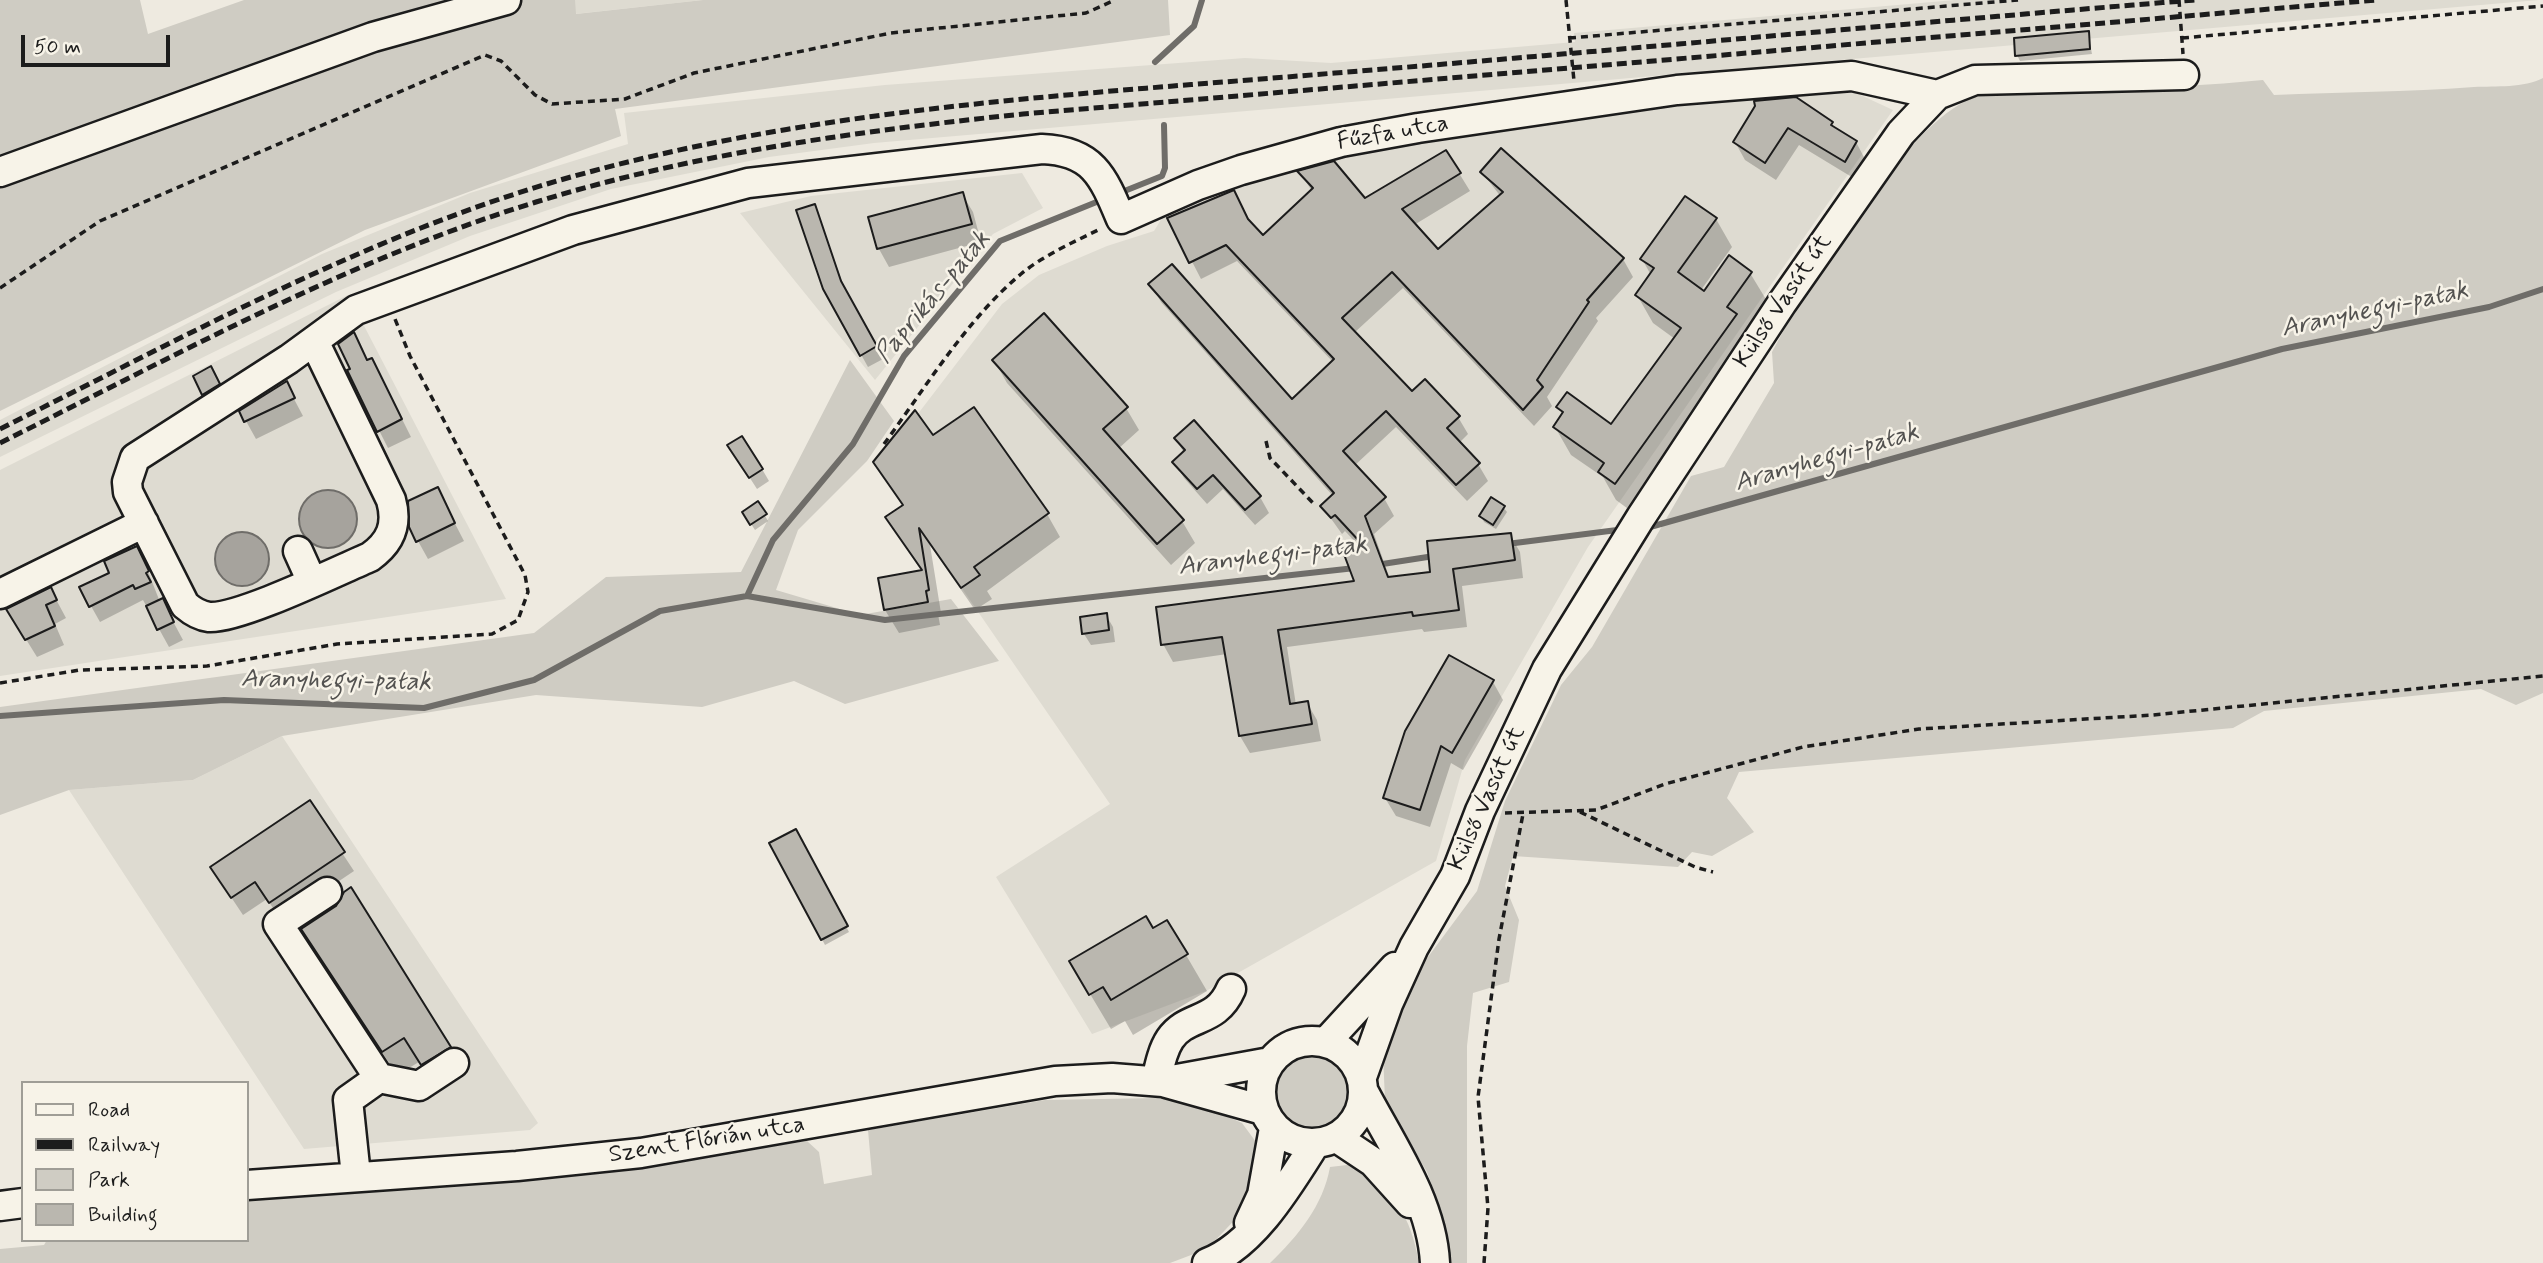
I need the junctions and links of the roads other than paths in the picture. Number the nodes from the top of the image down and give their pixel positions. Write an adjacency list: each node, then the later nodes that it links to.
1 (506, 0): 4 (street)
2 (2184, 75): 3 (street)
3 (1937, 95): 5 (street, Fűzfa utca); 11 (street, Külső Vasút út)
4 (0, 172)
5 (314, 341): 6 (street); 8 (street)
6 (144, 523): 8 (street); 9 (street)
7 (298, 551): 8 (street)
8 (312, 582)
9 (0, 594)
10 (327, 892): 16 (street)
11 (1414, 947): 13 (street, Külső Vasút út); 18 (street, Külső Vasút út)
12 (1231, 989): 17 (street)
13 (1326, 1042): 14 (street); 18 (street)
14 (1270, 1062): 17 (street, Szent Flórián utca); 19 (street)
15 (454, 1063): 16 (street)
16 (379, 1078): 21 (street)
17 (1160, 1081): 19 (street, Szent Flórián utca); 21 (street, Szent Flórián utca)
18 (1363, 1085): 20 (street); 25 (street)
19 (1269, 1119): 20 (street); 26 (street)
20 (1326, 1141): 25 (street); 26 (street)
21 (356, 1176): 22 (street, Szent Flórián utca)
22 (248, 1185)
23 (21, 1203): 24 (street)
24 (0, 1206)
25 (1431, 1230): 28 (street)
26 (1242, 1238): 27 (street)
27 (1207, 1263)
28 (1435, 1263)

